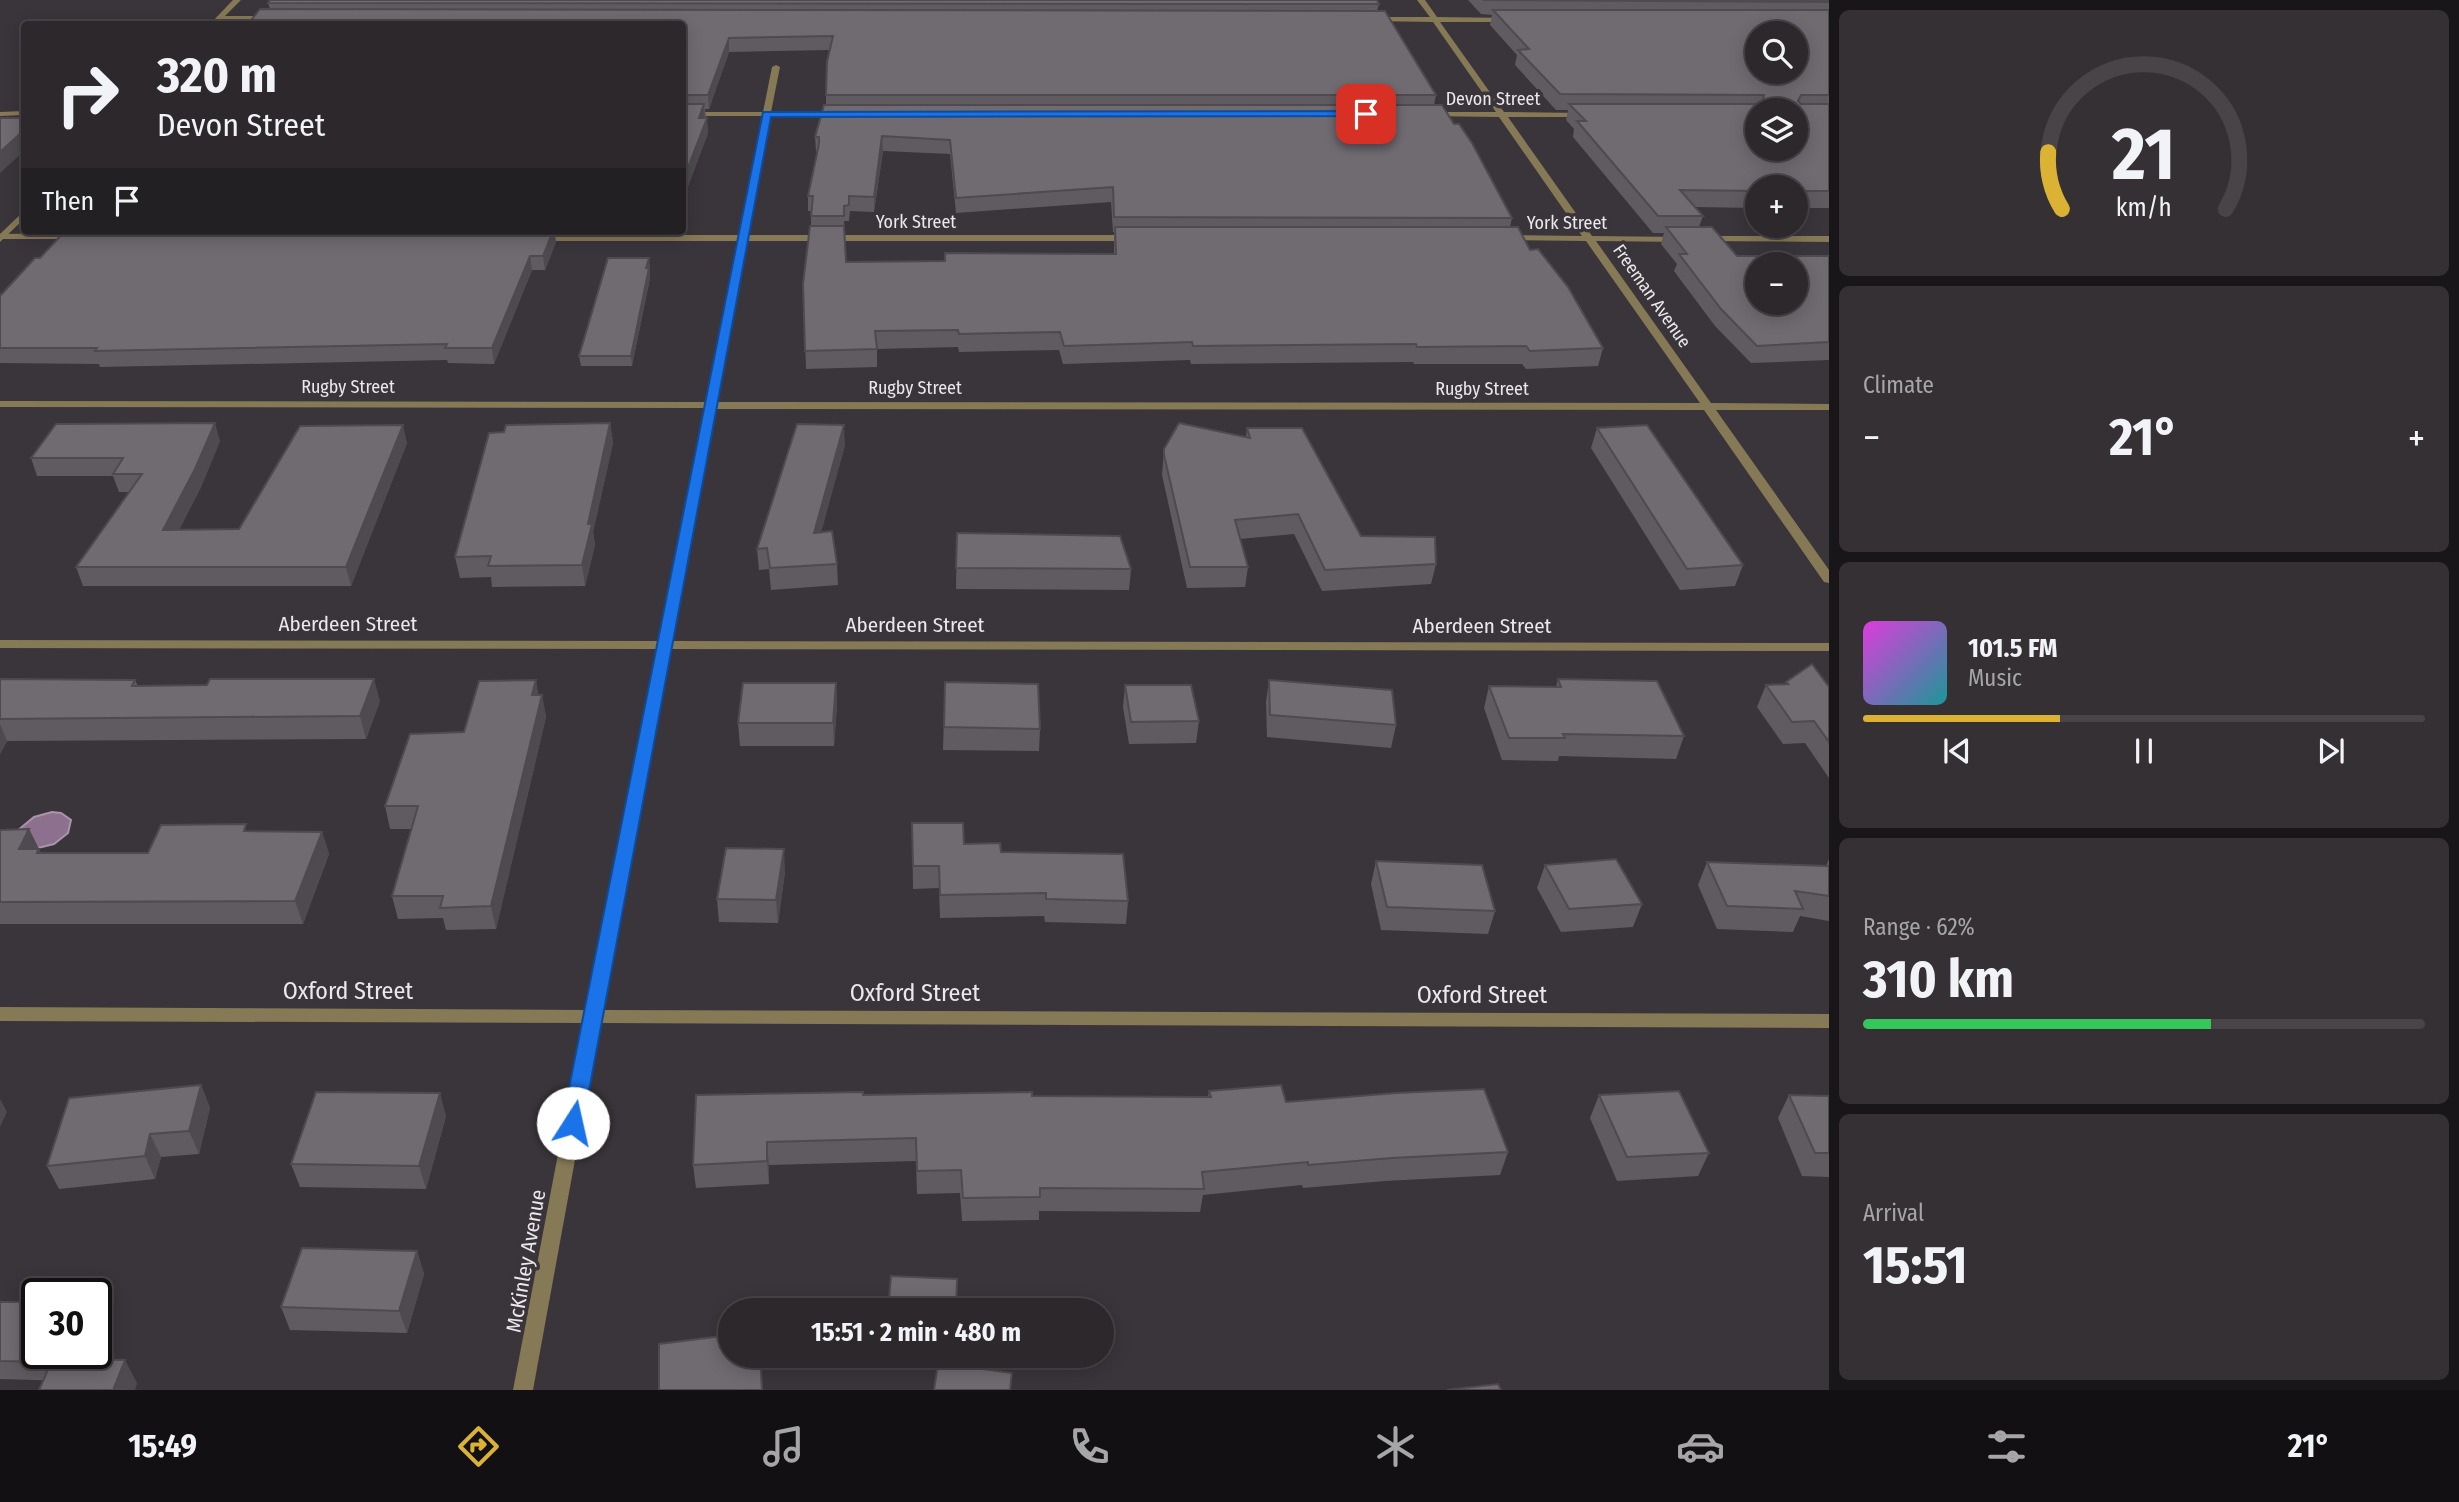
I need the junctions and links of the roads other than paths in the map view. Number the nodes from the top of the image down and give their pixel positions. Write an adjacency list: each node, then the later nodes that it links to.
1 (237, 0): 7 (street)
2 (1421, 0): 5 (street, Freeman Avenue)
3 (275, 18): 7 (street)
4 (1365, 19): 5 (street)
5 (1435, 20): 6 (street); 15 (street, Freeman Avenue)
6 (1517, 20)
7 (216, 21)
8 (776, 67): 12 (street, McKinley Avenue)
9 (21, 113): 10 (street)
10 (0, 114)
11 (686, 114): 12 (street)
12 (766, 114): 13 (street); 21 (street, McKinley Avenue)
13 (850, 114)
14 (1419, 114): 15 (street, Devon Street)
15 (1502, 114): 16 (street, Devon Street); 24 (street, Freeman Avenue)
16 (1596, 115)
17 (21, 217): 19 (street)
18 (86, 236): 19 (street)
19 (1, 237)
20 (533, 237): 21 (street, York Street)
21 (743, 238): 22 (street, York Street); 27 (street, McKinley Avenue)
22 (1146, 238)
23 (1493, 238): 24 (street, York Street)
24 (1590, 238): 25 (street, York Street); 28 (street, Freeman Avenue)
25 (1829, 239)
26 (0, 404): 27 (street, Rugby Street)
27 (711, 405): 28 (street, Rugby Street); 32 (street, McKinley Avenue)
28 (1709, 407): 29 (street, Rugby Street); 30 (street, Freeman Avenue)
29 (1829, 407)
30 (1829, 579)
31 (0, 644): 32 (street, Aberdeen Street)
32 (666, 645): 33 (street, Aberdeen Street); 35 (street, McKinley Avenue)
33 (1829, 648)
34 (0, 1014): 35 (street, Oxford Street)
35 (593, 1016): 36 (street, Oxford Street); 37 (street, McKinley Avenue)
36 (1829, 1021)
37 (523, 1390)

